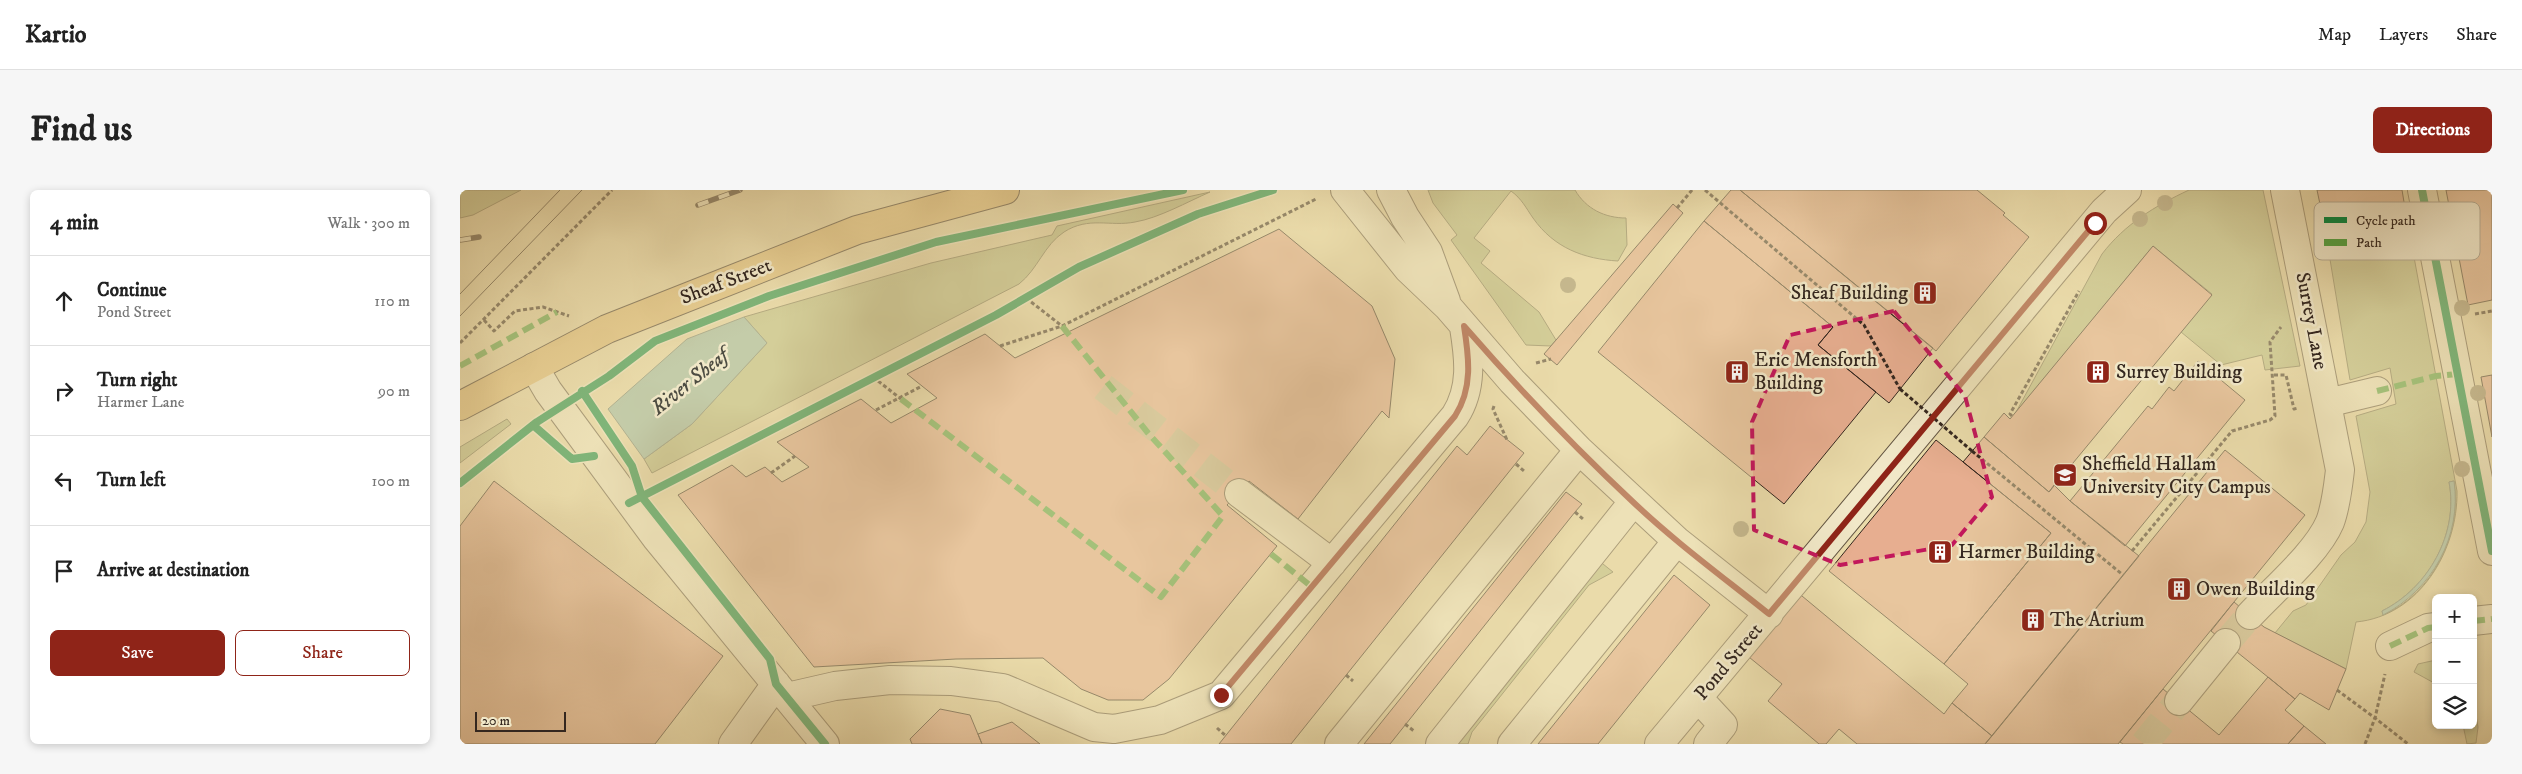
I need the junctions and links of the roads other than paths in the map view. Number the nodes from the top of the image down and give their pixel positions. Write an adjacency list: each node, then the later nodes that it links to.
1 (1005, 190): 8 (highway, Sheaf Street)
2 (1346, 190): 7 (street)
3 (1391, 190): 7 (street)
4 (2126, 190): 18 (street, Pond Street)
5 (2285, 190): 10 (street, Surrey Lane)
6 (2436, 260): 16 (street)
7 (1456, 317): 12 (street); 17 (street)
8 (534, 367): 11 (highway, Sheaf Street); 25 (street)
9 (2377, 391): 10 (street)
10 (2327, 403): 19 (street, Surrey Lane)
11 (460, 406)
12 (1579, 450): 14 (street); 30 (street)
13 (1238, 493): 17 (street)
14 (1633, 502): 15 (street); 31 (street)
15 (1677, 541): 18 (street); 32 (street)
16 (2492, 551)
17 (1332, 563): 25 (street)
18 (1769, 614): 26 (street, Pond Street)
19 (2250, 615)
20 (2492, 619): 21 (street)
21 (2477, 621)
22 (2432, 628): 24 (street)
23 (2226, 643): 27 (street)
24 (2390, 646)
25 (782, 691): 28 (street); 29 (street)
26 (1698, 698): 33 (street, Pond Street); 34 (street)
27 (2178, 701)
28 (733, 744)
29 (825, 744)
30 (1339, 744)
31 (1440, 744)
32 (1512, 744)
33 (1659, 744)
34 (1708, 744)

